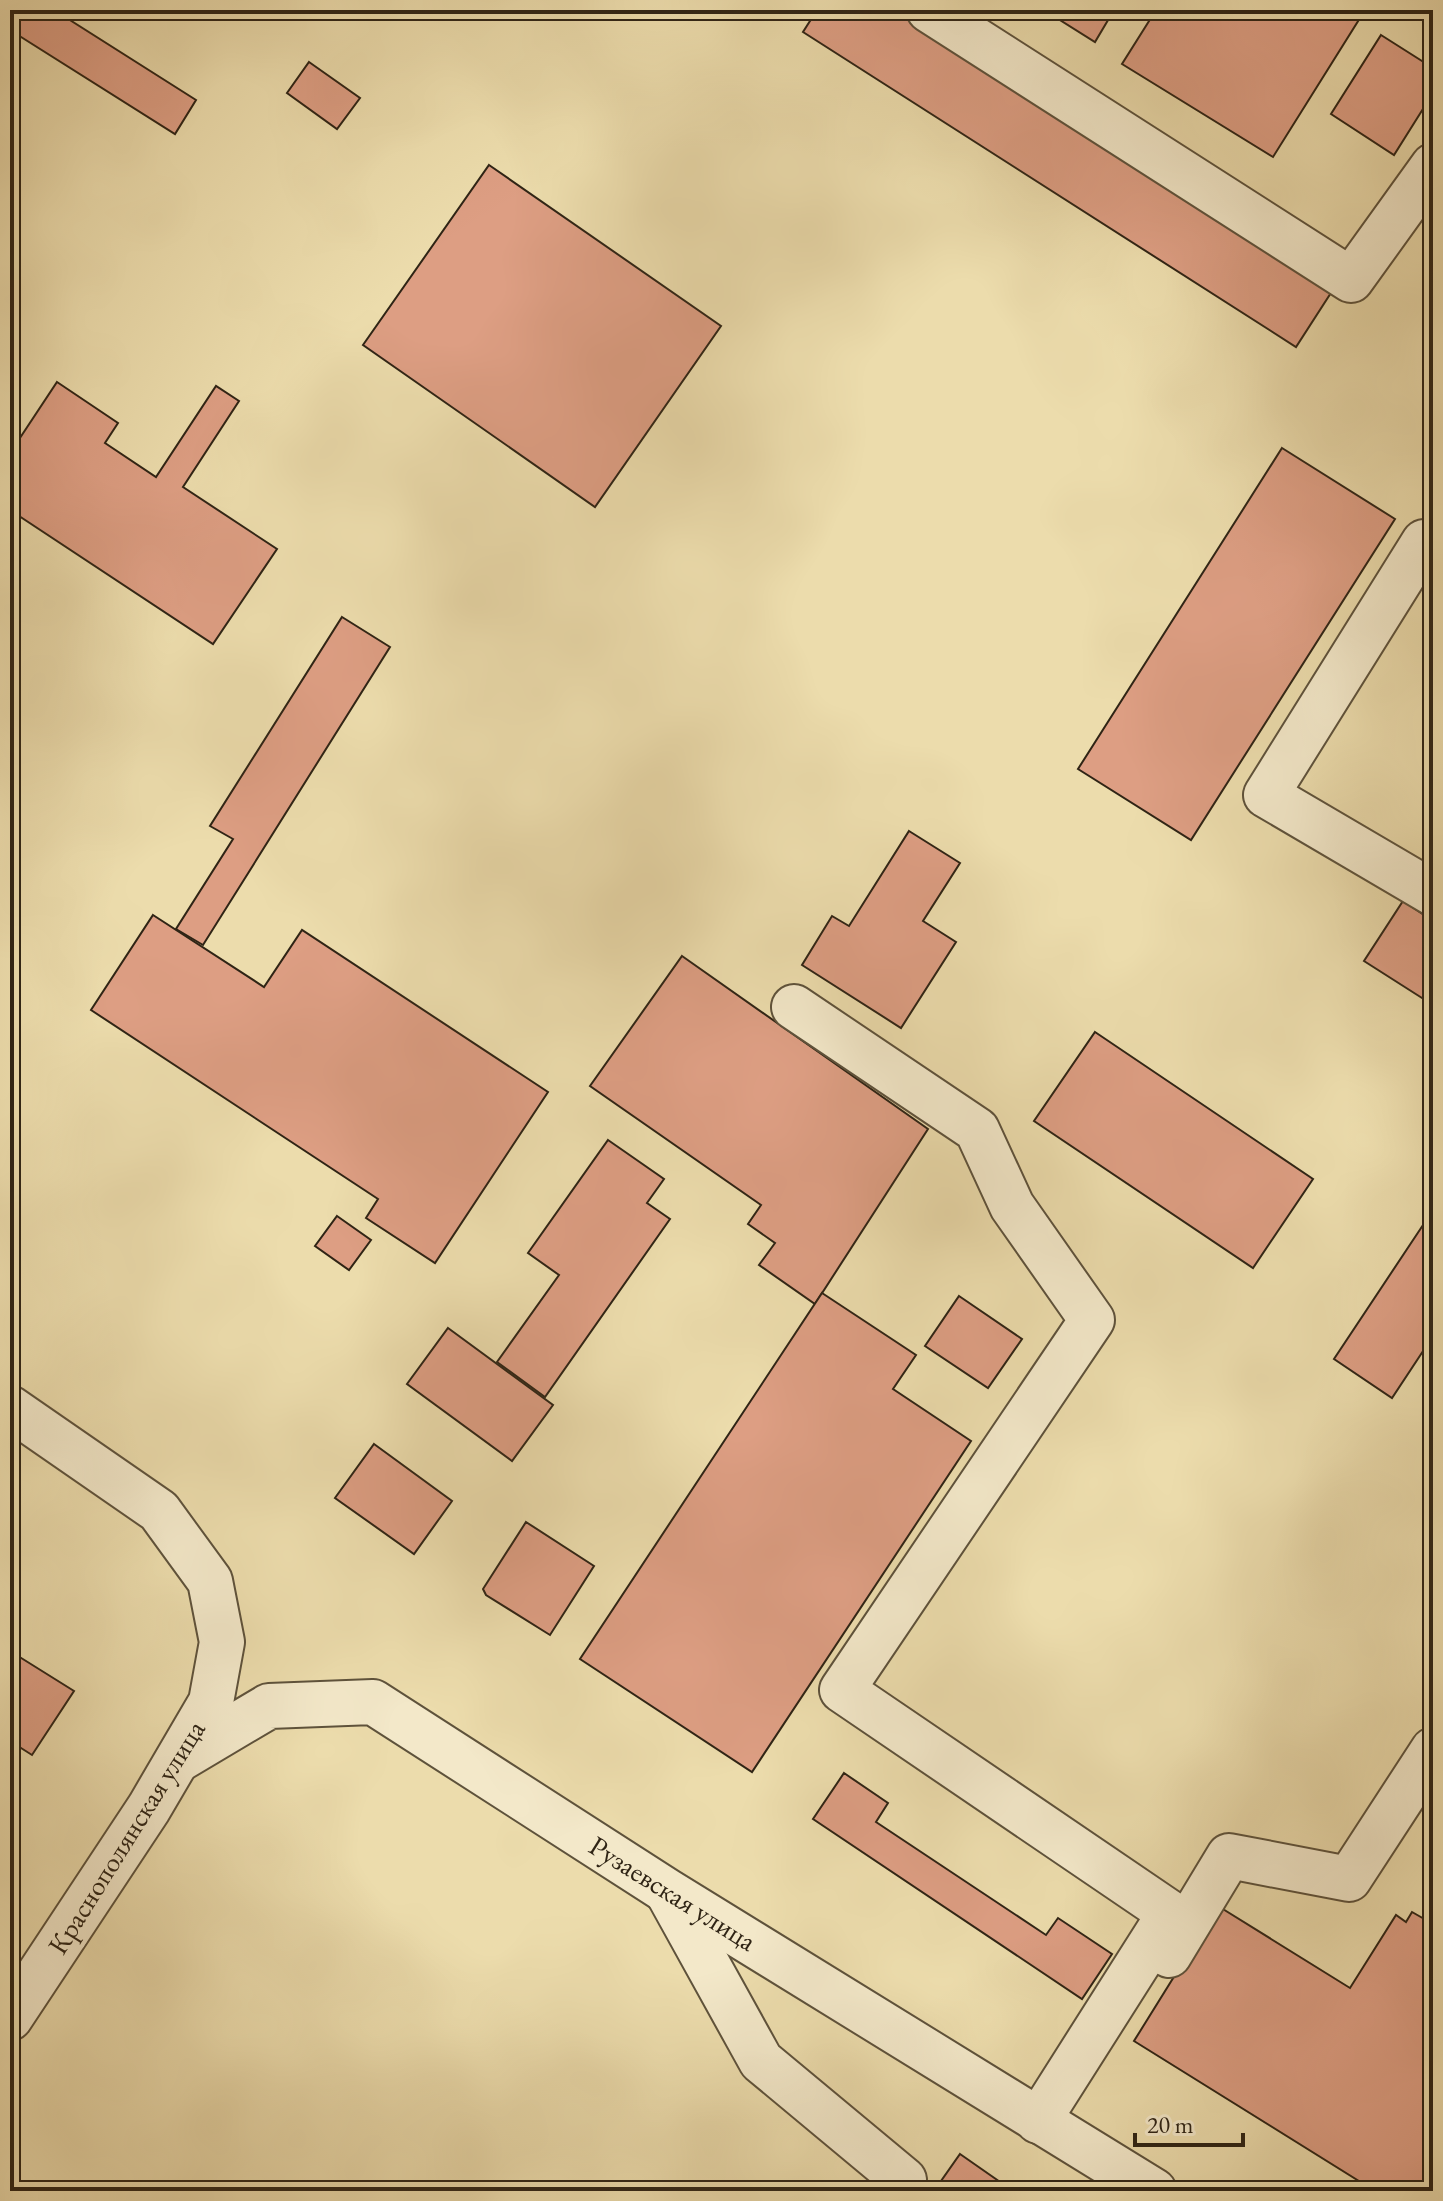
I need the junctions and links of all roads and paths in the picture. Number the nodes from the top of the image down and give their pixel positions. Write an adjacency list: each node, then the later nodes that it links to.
1 (929, 10): 2 (street)
2 (1433, 166)
3 (1433, 547): 4 (street)
4 (1433, 893)
5 (794, 1007): 11 (street)
6 (10, 1408): 8 (street, Краснополянская улица)
7 (1433, 1750): 11 (street)
8 (178, 1760): 9 (street, Рузаевская улица); 10 (street, Краснополянская улица)
9 (667, 1891): 11 (street, Рузаевская улица); 12 (street)
10 (10, 2018)
11 (1049, 2128): 13 (street, Рузаевская улица)
12 (904, 2180)
13 (1154, 2191)

